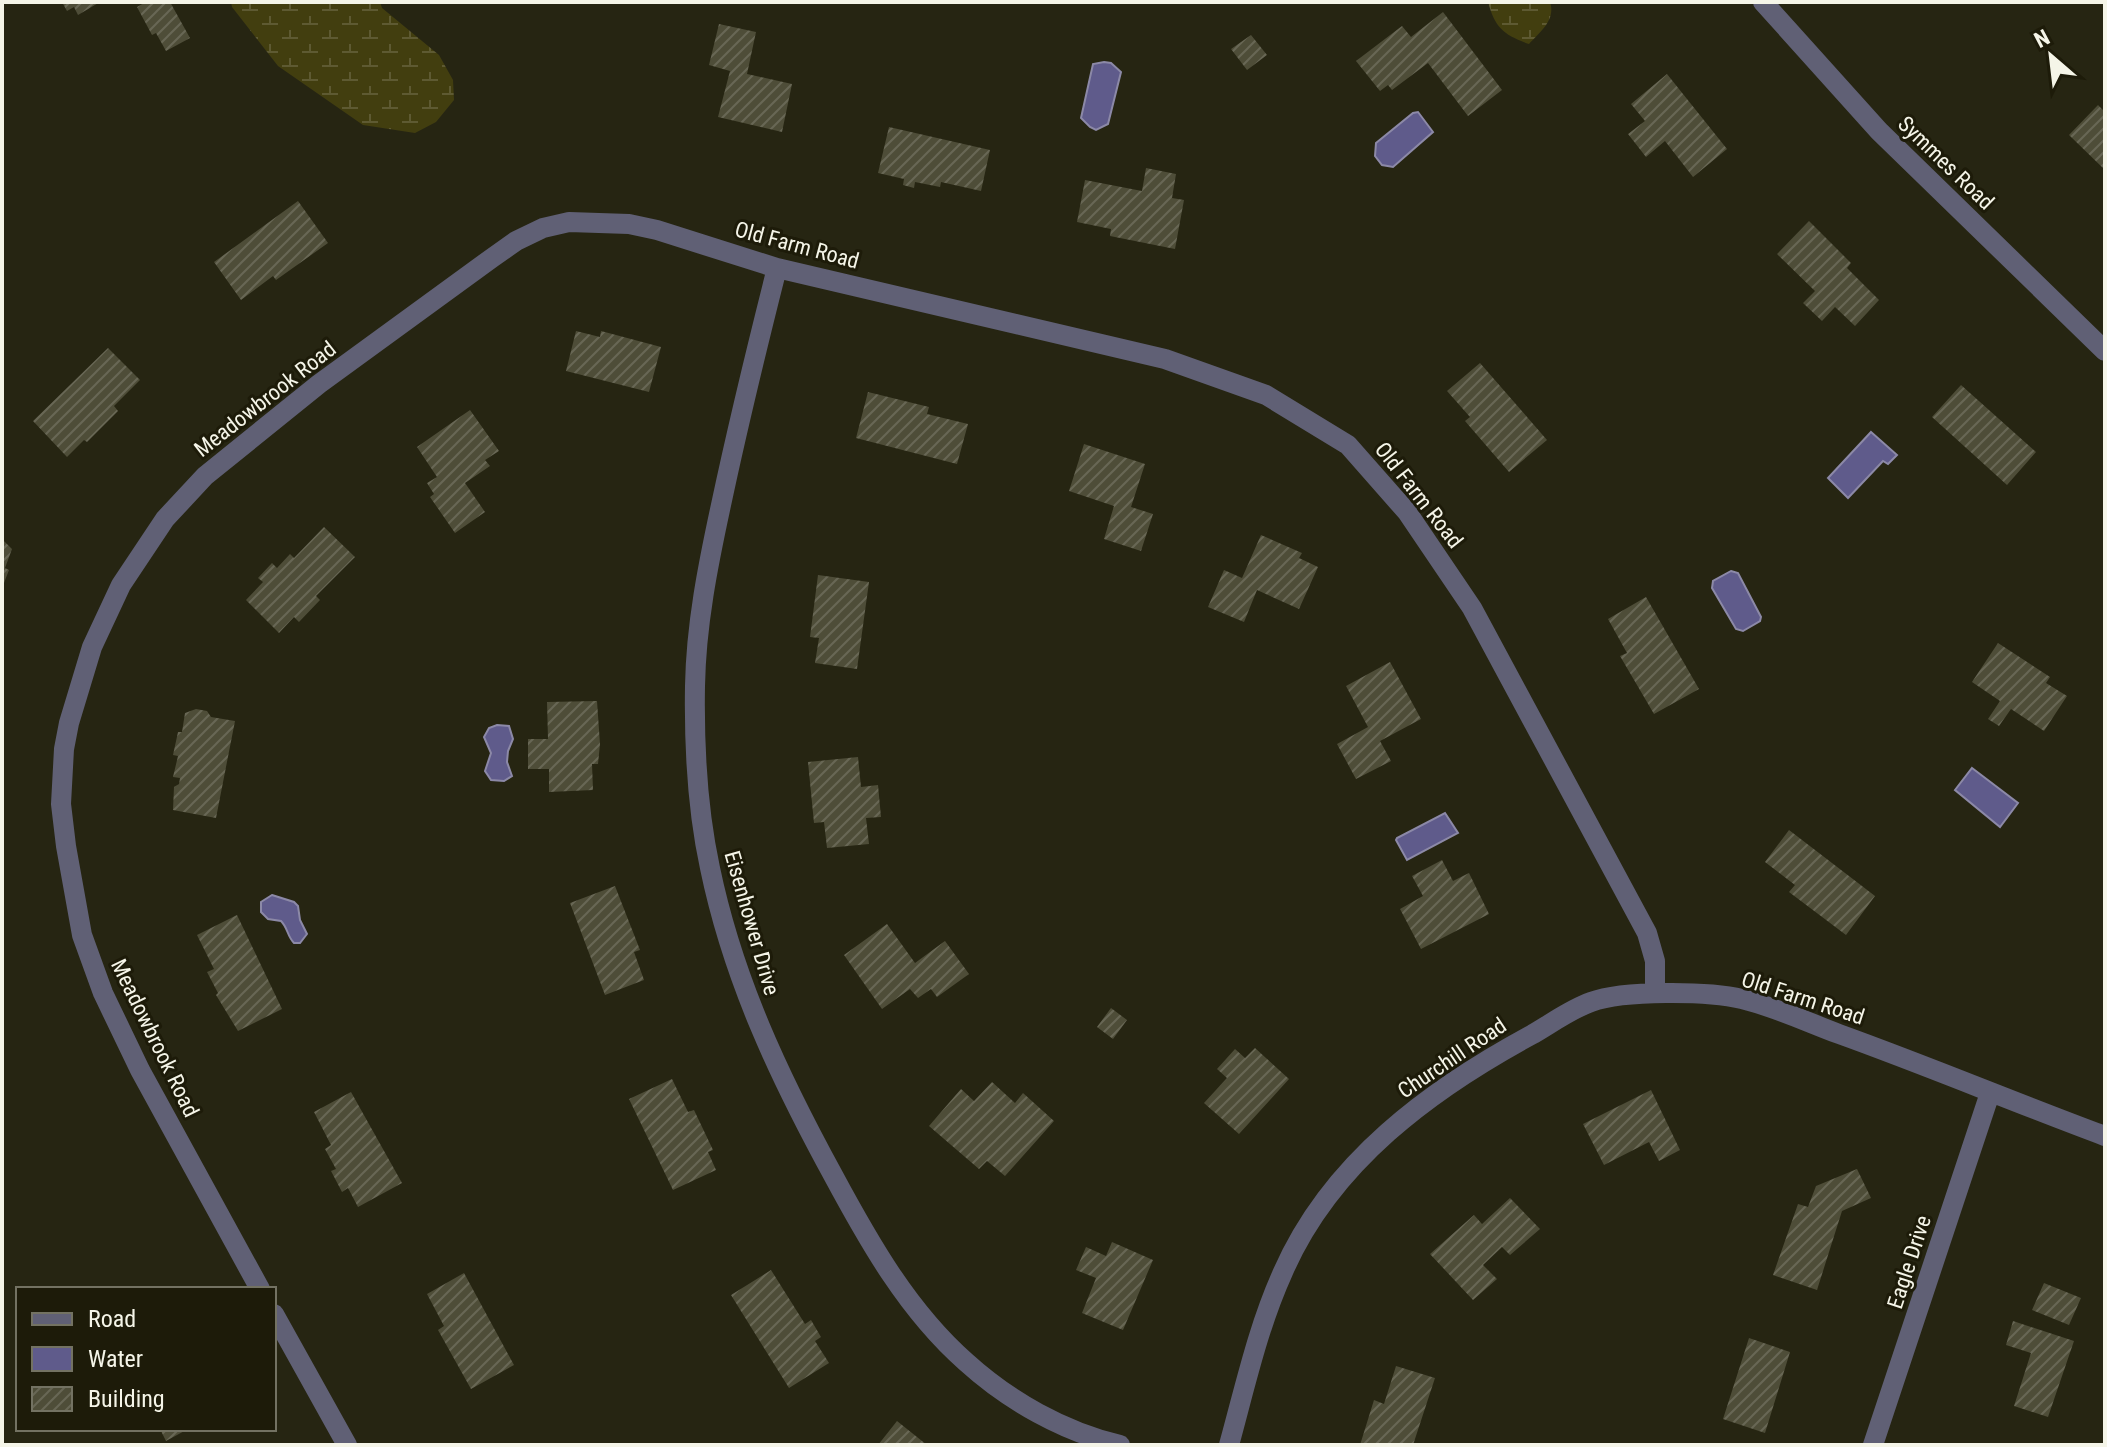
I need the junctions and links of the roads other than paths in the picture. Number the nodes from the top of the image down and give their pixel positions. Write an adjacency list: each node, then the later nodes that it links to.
1 (1763, 2): 4 (street, Symmes Road)
2 (777, 268): 3 (street, Old Farm Road); 5 (street, Old Farm Road); 11 (street, Eisenhower Drive)
3 (459, 282): 8 (street, Meadowbrook Road)
4 (2105, 351)
5 (1655, 992): 6 (street, Old Farm Road); 12 (street, Churchill Road)
6 (1990, 1093): 7 (street, Old Farm Road); 13 (street, Eagle Drive)
7 (2105, 1136)
8 (259, 1287)
9 (276, 1318): 10 (street)
10 (347, 1445)
11 (1120, 1445)
12 (1229, 1445)
13 (1873, 1445)

